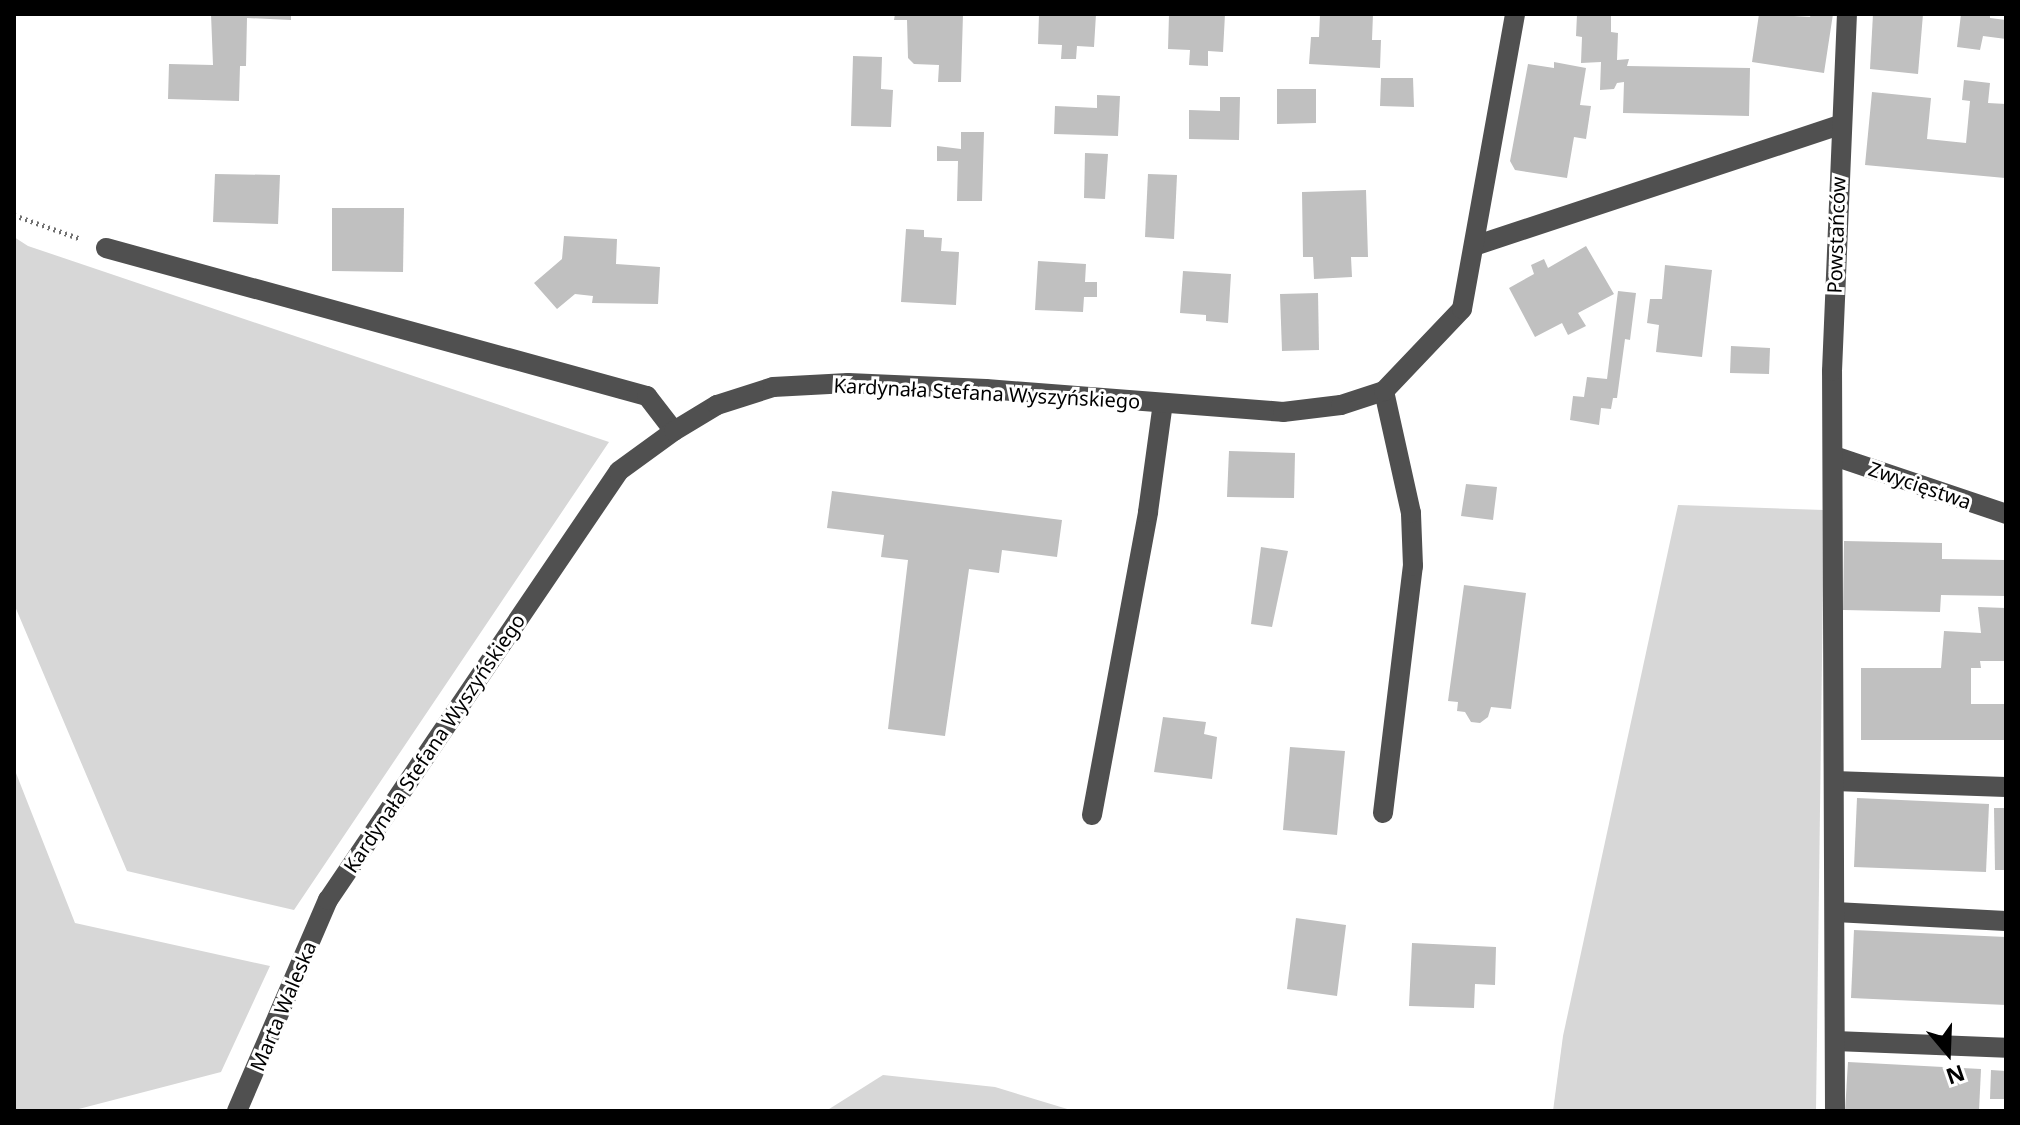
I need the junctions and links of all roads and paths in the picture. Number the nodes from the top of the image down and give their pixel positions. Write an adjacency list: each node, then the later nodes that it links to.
1 (1515, 14): 5 (street, Kardynała Stefana Wyszyńskiego)
2 (1847, 14): 3 (street, Powstańców)
3 (1840, 125): 5 (street); 10 (street, Powstańców)
4 (14, 215): 6 (path)
5 (1474, 246): 7 (street, Kardynała Stefana Wyszyńskiego)
6 (106, 248): 9 (street)
7 (1384, 391): 8 (street, Kardynała Stefana Wyszyńskiego); 14 (street)
8 (1163, 403): 9 (street, Kardynała Stefana Wyszyńskiego); 15 (street)
9 (674, 431): 16 (street, Kardynała Stefana Wyszyńskiego)
10 (1834, 456): 11 (street, Zwycięstwa); 12 (street, Powstańców)
11 (2006, 514)
12 (1834, 781): 13 (street); 17 (street, Powstańców)
13 (2006, 787)
14 (1383, 813)
15 (1092, 815)
16 (328, 900): 21 (street, Marta Waleska)
17 (1835, 912): 18 (street); 19 (street, Powstańców)
18 (2006, 921)
19 (1835, 1041): 20 (street); 22 (street, Powstańców)
20 (2006, 1048)
21 (237, 1111)
22 (1835, 1111)

